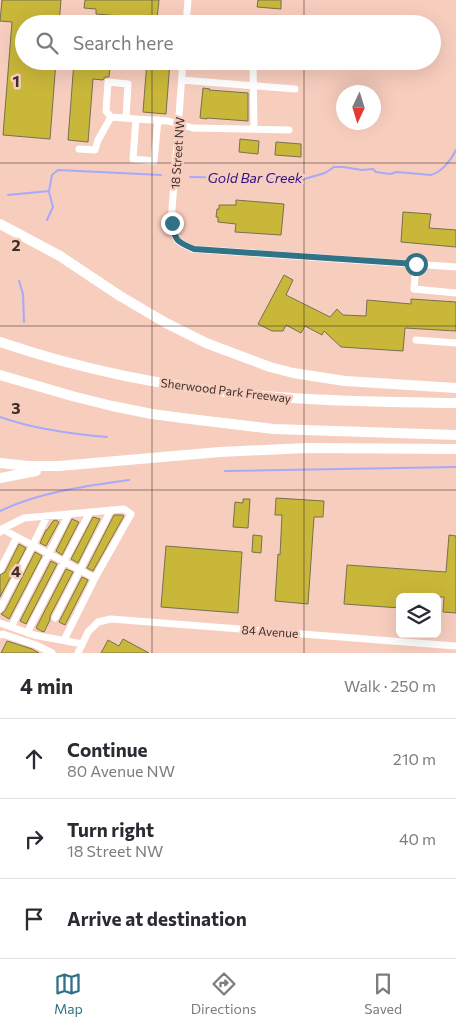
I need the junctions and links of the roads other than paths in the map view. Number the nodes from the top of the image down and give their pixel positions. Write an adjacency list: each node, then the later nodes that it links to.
1 (188, 0): 2 (street)
2 (187, 15)
3 (183, 70): 5 (street, 18 Street NW)
4 (253, 70): 6 (street)
5 (182, 80): 6 (street); 12 (street, 18 Street NW)
6 (254, 86): 7 (street); 13 (street)
7 (294, 89)
8 (111, 117): 9 (street); 9 (street); 15 (street)
9 (126, 118): 10 (street)
10 (136, 119): 11 (street); 11 (street)
11 (158, 120): 12 (street)
12 (179, 125): 13 (street); 19 (street, 18 Street NW)
13 (254, 129): 14 (street)
14 (289, 130)
15 (79, 149)
16 (0, 224): 18 (highway)
17 (0, 228): 18 (highway)
18 (17, 234): 26 (highway)
19 (416, 264): 20 (street); 21 (street)
20 (456, 267)
21 (456, 293)
22 (416, 340): 24 (street)
23 (0, 342): 27 (highway, Sherwood Park Freeway)
24 (456, 343)
25 (0, 375): 28 (highway)
26 (456, 388)
27 (456, 403)
28 (456, 435)
29 (456, 448): 31 (highway)
30 (0, 463): 31 (highway)
31 (59, 466): 32 (highway)
32 (0, 478)
33 (111, 510): 34 (street); 43 (street); 44 (street)
34 (90, 512): 35 (street); 41 (street)
35 (69, 514): 36 (street); 40 (street)
36 (46, 516): 37 (street); 39 (street)
37 (1, 530): 38 (street)
38 (17, 537): 39 (street); 42 (street)
39 (33, 546): 40 (street); 45 (street)
40 (49, 554): 41 (street); 48 (street)
41 (64, 562): 43 (street); 49 (street)
42 (0, 570)
43 (79, 570): 44 (street); 46 (street)
44 (95, 578): 51 (street)
45 (0, 609)
46 (55, 618)
47 (0, 623): 48 (street)
48 (11, 627): 49 (street)
49 (27, 633): 51 (street)
50 (0, 635): 54 (street)
51 (64, 640): 52 (street)
52 (82, 644): 53 (street, 84 Avenue); 55 (street)
53 (456, 646)
54 (52, 653)
55 (78, 653)

